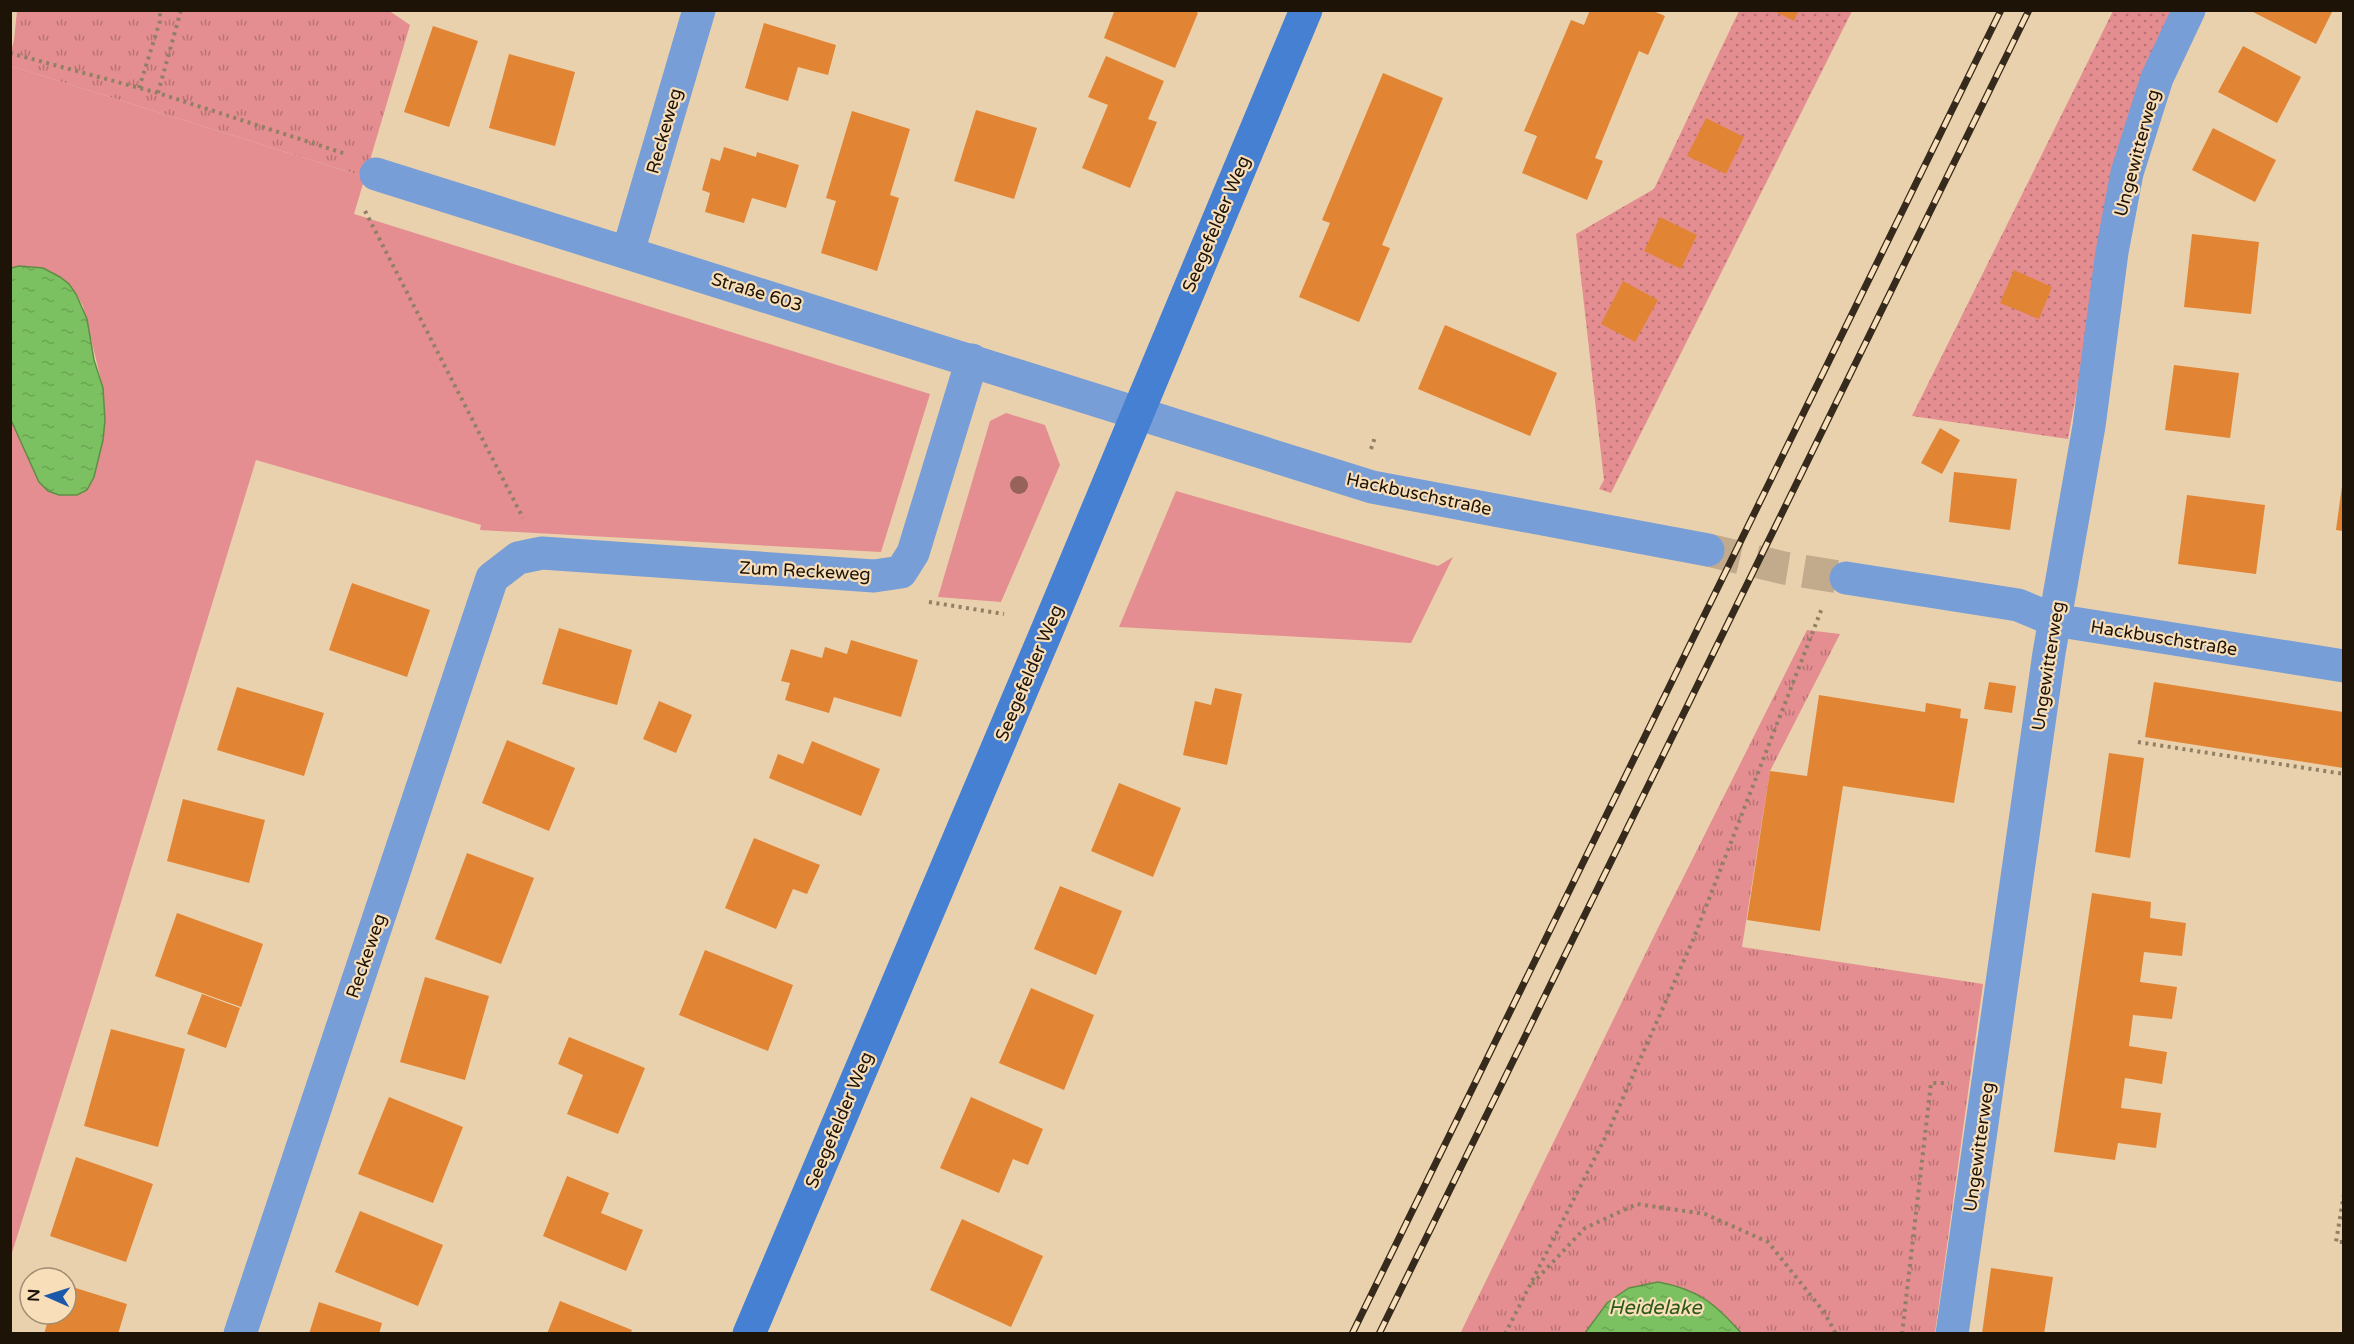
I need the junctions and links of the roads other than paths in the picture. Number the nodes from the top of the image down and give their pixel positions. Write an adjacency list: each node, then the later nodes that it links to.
1 (699, 10): 5 (street, Reckeweg)
2 (1306, 10): 7 (street, Seegefelder Weg)
3 (2189, 10): 11 (street, Ungewitterweg)
4 (365, 165): 5 (street, Straße 603)
5 (628, 252): 6 (street, Straße 603)
6 (972, 360): 7 (street, Straße 603); 9 (street, Zum Reckeweg)
7 (1137, 413): 8 (street, Hackbuschstraße); 14 (street, Seegefelder Weg)
8 (1708, 550)
9 (492, 578): 13 (street, Reckeweg)
10 (1846, 578): 11 (street, Hackbuschstraße)
11 (2054, 620): 12 (street, Hackbuschstraße); 15 (street, Ungewitterweg)
12 (2343, 666)
13 (240, 1334)
14 (749, 1334)
15 (1952, 1334)

